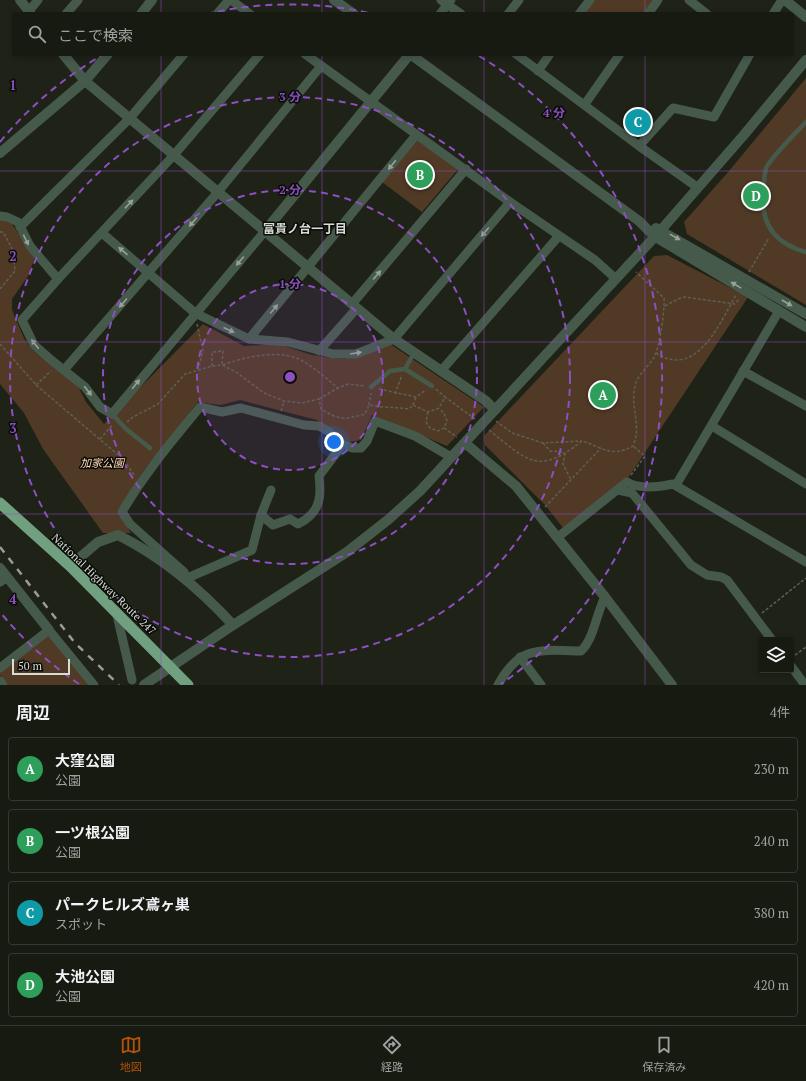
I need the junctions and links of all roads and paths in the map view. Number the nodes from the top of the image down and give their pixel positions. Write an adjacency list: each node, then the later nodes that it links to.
1 (20, 0): 14 (street)
2 (38, 0): 14 (street)
3 (78, 0): 15 (street)
4 (152, 0): 16 (street)
5 (230, 0): 17 (street); 18 (street)
6 (334, 0): 19 (street)
7 (519, 0): 22 (street)
8 (590, 0): 23 (street)
9 (658, 0): 24 (street)
10 (690, 0): 25 (street)
11 (782, 0): 26 (street)
12 (785, 0): 27 (street)
13 (446, 1): 20 (street); 21 (street)
14 (30, 12)
15 (68, 12)
16 (143, 12)
17 (219, 12)
18 (247, 12)
19 (351, 12)
20 (441, 12)
21 (459, 12)
22 (510, 12)
23 (581, 12)
24 (649, 12)
25 (705, 12)
26 (775, 12)
27 (806, 16)
28 (65, 56): 42 (street)
29 (106, 56): 42 (street)
30 (182, 56): 45 (street)
31 (258, 56): 50 (street)
32 (308, 56): 40 (street)
33 (408, 56): 43 (street)
34 (413, 56): 60 (street)
35 (519, 56): 41 (street)
36 (549, 56): 41 (street)
37 (619, 56): 44 (street)
38 (749, 56): 48 (street)
39 (806, 60): 52 (street)
40 (320, 66): 43 (street); 53 (street)
41 (538, 71): 44 (street)
42 (85, 81): 45 (street); 49 (street)
43 (371, 101): 47 (street); 57 (street)
44 (585, 104): 48 (street)
45 (130, 118): 50 (street); 56 (street)
46 (806, 122): 61 (lane)
47 (416, 135): 51 (street); 65 (street, one-way to 65)
48 (639, 146): 52 (street)
49 (0, 153)
50 (174, 155): 53 (street); 59 (street, one-way to 50)
51 (466, 169): 54 (street); 72 (street, one-way to 51)
52 (697, 187): 60 (street)
53 (218, 192): 57 (street); 67 (street, one-way to 67)
54 (510, 202): 62 (street); 80 (street, one-way to 80)
55 (0, 216): 56 (street)
56 (20, 226): 69 (street, one-way to 69)
57 (265, 231): 65 (street); 75 (street, one-way to 75)
58 (0, 232): 70 (path)
59 (102, 233): 67 (street, one-way to 59); 69 (street)
60 (658, 233): 68 (street); 74 (street, one-way to 60); 76 (street, one-way to 76)
61 (772, 233): 63 (lane); 64 (path)
62 (558, 237): 68 (street); 90 (street)
63 (806, 252)
64 (758, 258)
65 (308, 268): 72 (street); 79 (street, one-way to 65)
66 (636, 272): 73 (path)
67 (148, 274): 75 (street); 87 (street, one-way to 87)
68 (615, 278): 108 (street)
69 (58, 279): 87 (street, one-way to 69)
70 (0, 289)
71 (742, 295): 73 (path)
72 (354, 306): 80 (street); 82 (street)
73 (665, 306): 84 (path)
74 (779, 311): 77 (street); 91 (street)
75 (196, 314): 79 (street, one-way to 79); 88 (path); 107 (street, one-way to 75)
76 (806, 314)
77 (806, 326)
78 (715, 331): 84 (path)
79 (249, 339): 82 (street)
80 (394, 339): 82 (street, one-way to 80); 83 (street)
81 (0, 344): 92 (path)
82 (319, 351)
83 (414, 353): 89 (lane); 90 (street)
84 (656, 353): 119 (path)
85 (222, 365): 86 (path); 86 (path); 95 (path); 101 (path)
86 (212, 366): 88 (path)
87 (60, 367): 92 (path); 107 (street, one-way to 107)
88 (198, 369): 109 (path)
89 (405, 369): 93 (lane); 94 (lane); 96 (path)
90 (441, 371): 108 (street)
91 (743, 371): 104 (street); 111 (street)
92 (36, 385): 113 (path)
93 (432, 386): 97 (path); 98 (path)
94 (372, 387): 95 (path); 96 (path); 102 (path)
95 (338, 388): 99 (path)
96 (395, 394): 97 (path)
97 (416, 397): 103 (path)
98 (445, 397): 100 (path); 105 (path)
99 (320, 399): 101 (path); 102 (path)
100 (452, 400)
101 (284, 402): 110 (path)
102 (369, 405): 103 (path)
103 (413, 405): 106 (path)
104 (806, 406)
105 (439, 408): 106 (path); 112 (path)
106 (428, 412): 112 (path)
107 (114, 416): 113 (path); 120 (lane)
108 (496, 416): 115 (street); 116 (path)
109 (133, 417)
110 (279, 417): 117 (street); 125 (street)
111 (712, 426): 127 (street); 128 (street)
112 (444, 428): 115 (path)
113 (100, 439): 125 (path)
114 (582, 441): 116 (path); 121 (path); 122 (path)
115 (465, 443): 123 (street); 134 (street)
116 (543, 443): 122 (path)
117 (344, 444): 123 (street); 133 (street)
118 (508, 445): 122 (path)
119 (633, 446): 121 (path); 126 (path)
120 (150, 448)
121 (601, 448): 124 (path)
122 (565, 454): 124 (path)
123 (451, 457): 144 (street)
124 (571, 480): 132 (path)
125 (140, 482): 140 (street)
126 (628, 482): 128 (street); 130 (street)
127 (806, 484)
128 (676, 485): 135 (street)
129 (271, 490): 133 (street)
130 (618, 490): 134 (street); 143 (street)
131 (0, 503): 136 (highway, National Highway Route 247)
132 (545, 507)
133 (260, 515): 140 (street)
134 (558, 537): 141 (street)
135 (806, 562)
136 (70, 566): 140 (street); 142 (highway, National Highway Route 247)
137 (0, 568): 139 (street)
138 (806, 578): 143 (path)
139 (3, 579): 145 (street)
140 (185, 579): 144 (street)
141 (605, 597): 149 (street); 160 (street)
142 (116, 611): 152 (street); 157 (highway, National Highway Route 247)
143 (755, 617): 146 (street)
144 (230, 627): 156 (street)
145 (49, 630): 150 (street); 155 (street)
146 (770, 637)
147 (806, 647): 148 (path)
148 (794, 656)
149 (520, 657): 158 (street); 159 (street)
150 (0, 668)
151 (794, 670): 161 (street)
152 (132, 680)
153 (0, 681): 154 (street)
154 (3, 685)
155 (94, 685)
156 (144, 685)
157 (188, 685)
158 (498, 685)
159 (541, 685)
160 (672, 685)
161 (805, 685)

